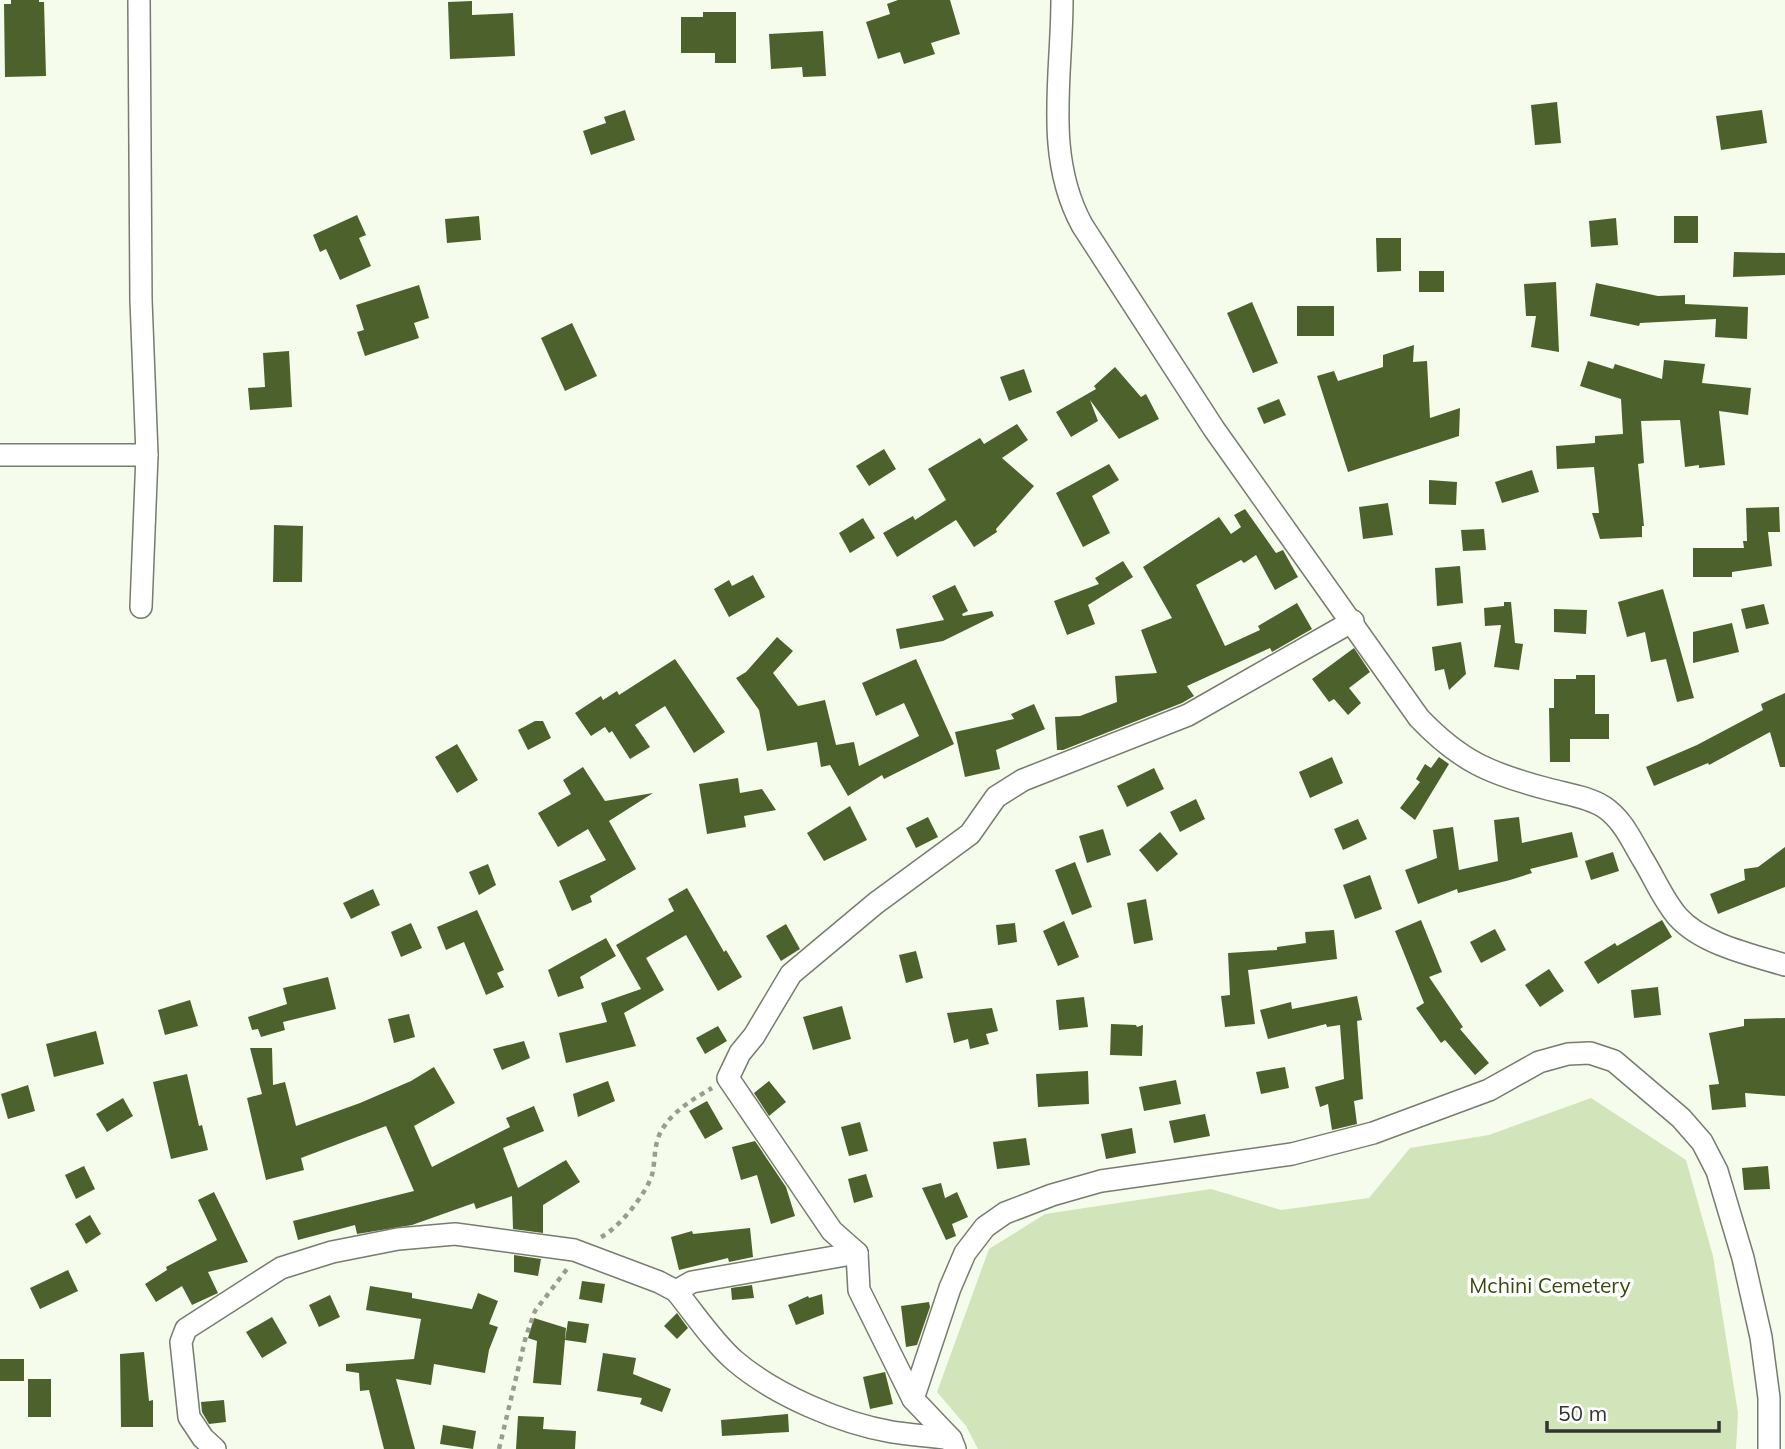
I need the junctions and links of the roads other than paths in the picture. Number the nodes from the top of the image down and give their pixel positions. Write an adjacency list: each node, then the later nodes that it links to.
1 (139, 0): 4 (street)
2 (1062, 0): 6 (street)
3 (0, 455): 4 (street)
4 (147, 455): 5 (street)
5 (141, 607)
6 (1353, 621): 7 (street); 8 (street)
7 (1785, 965)
8 (857, 1253): 9 (street); 10 (street)
9 (676, 1291): 11 (street); 12 (street)
10 (913, 1399): 11 (street); 13 (street)
11 (953, 1444)
12 (215, 1449)
13 (1769, 1449)

